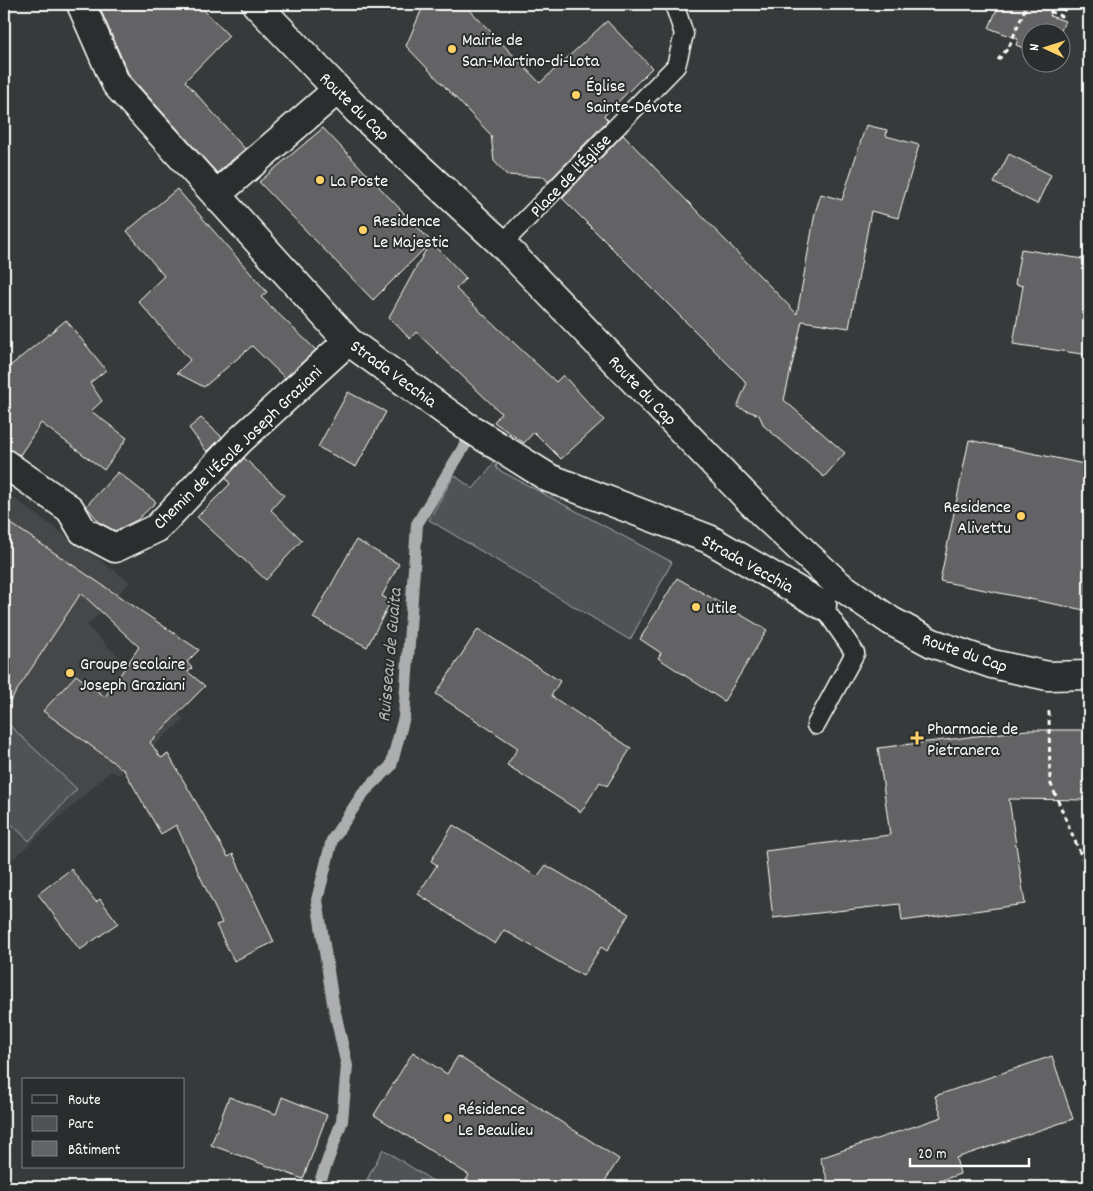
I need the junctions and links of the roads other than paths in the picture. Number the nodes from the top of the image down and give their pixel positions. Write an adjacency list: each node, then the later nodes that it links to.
1 (81, 4): 5 (street, Strada Vecchia)
2 (256, 4): 4 (street, Route du Cap)
3 (674, 4): 6 (lane, Place de l'Église)
4 (337, 90): 5 (street); 6 (street, Route du Cap)
5 (216, 195): 7 (street, Strada Vecchia)
6 (502, 244): 10 (street, Route du Cap)
7 (348, 341): 8 (street, Chemin de l'École Joseph Graziani); 9 (street, Strada Vecchia)
8 (4, 463)
9 (822, 605): 11 (lane)
10 (1089, 675)
11 (816, 725)

